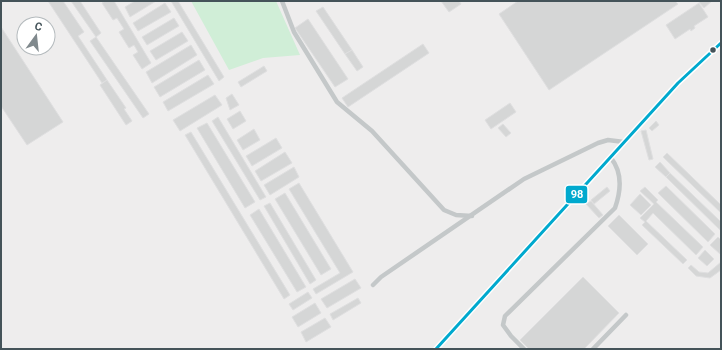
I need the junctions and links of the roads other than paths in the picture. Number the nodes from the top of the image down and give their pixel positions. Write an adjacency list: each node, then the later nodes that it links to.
1 (282, 1): 5 (street)
2 (721, 43): 3 (street)
3 (624, 142): 4 (street); 5 (street)
4 (611, 158): 8 (street); 9 (street)
5 (472, 216): 6 (street)
6 (373, 285)
7 (626, 315): 10 (street)
8 (436, 349)
9 (524, 349)
10 (593, 349)

